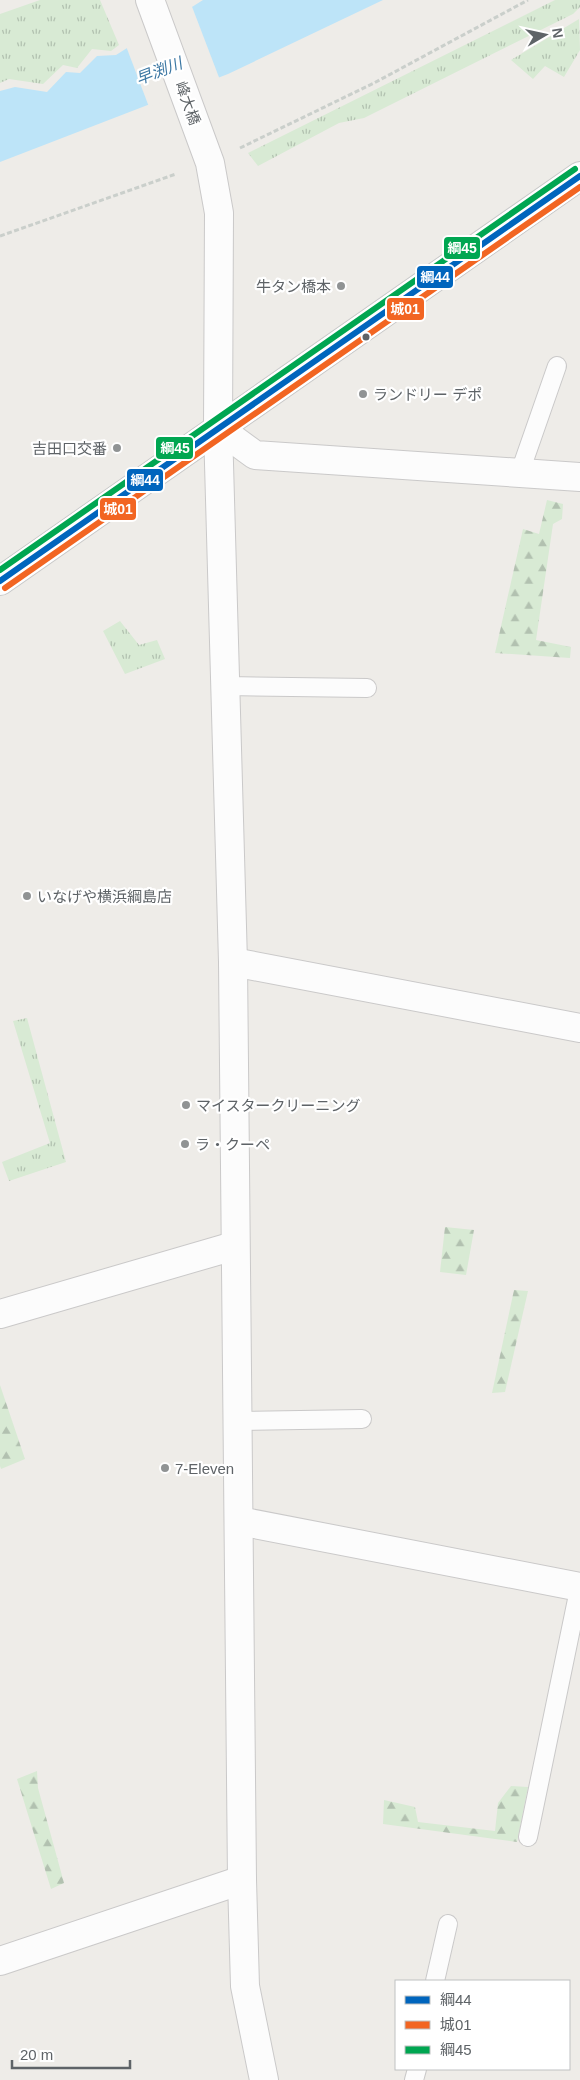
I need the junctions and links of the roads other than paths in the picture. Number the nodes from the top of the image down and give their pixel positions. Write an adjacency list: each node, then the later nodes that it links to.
1 (150, 0): 4 (street, 峰大橋)
2 (580, 176): 4 (street)
3 (557, 366): 5 (lane)
4 (218, 428): 5 (street); 7 (street); 8 (street, 峰大橋)
5 (520, 472): 6 (street)
6 (580, 477)
7 (0, 581)
8 (226, 686): 9 (lane); 10 (street, 峰大橋)
9 (367, 688)
10 (233, 962): 11 (street); 12 (street, 峰大橋)
11 (580, 1028)
12 (234, 1246): 13 (street); 15 (street, 峰大橋)
13 (0, 1314)
14 (362, 1419): 15 (lane)
15 (237, 1421): 16 (street, 峰大橋)
16 (239, 1521): 17 (street); 19 (street, 峰大橋)
17 (580, 1586): 18 (lane)
18 (528, 1837)
19 (242, 1880): 21 (street); 23 (street, 峰大橋)
20 (448, 1924): 22 (lane)
21 (2, 1954)
22 (435, 1980)
23 (264, 2080)

